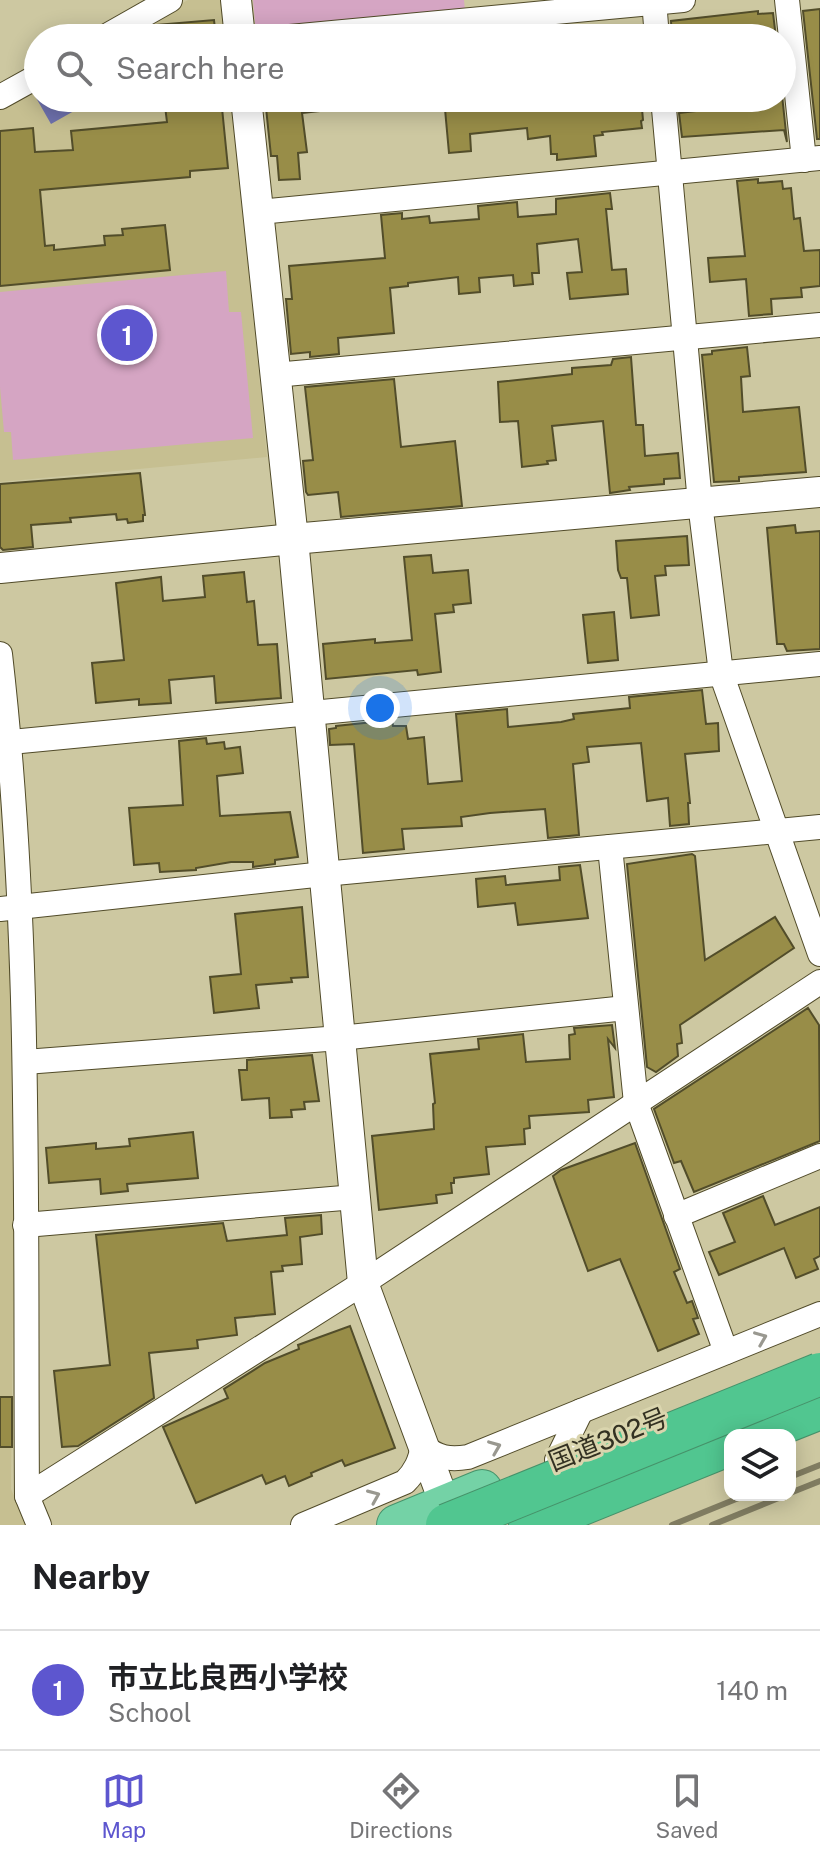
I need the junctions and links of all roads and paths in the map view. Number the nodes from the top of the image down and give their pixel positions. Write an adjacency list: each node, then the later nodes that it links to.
1 (170, 0): 7 (street)
2 (236, 0): 8 (street)
3 (683, 0): 5 (street)
4 (787, 0): 11 (street)
5 (654, 1): 6 (street); 10 (street)
6 (472, 10): 9 (street)
7 (128, 24)
8 (239, 24)
9 (376, 24)
10 (656, 24)
11 (791, 24)
12 (796, 57): 17 (street)
13 (24, 84): 14 (street)
14 (0, 97)
15 (248, 112): 19 (street)
16 (664, 112): 18 (street)
17 (812, 159): 18 (street)
18 (669, 174): 19 (street); 21 (street)
19 (259, 212): 22 (street)
20 (820, 325): 21 (street)
21 (685, 339): 22 (street); 24 (street)
22 (275, 375): 25 (street)
23 (820, 492): 24 (street)
24 (700, 503): 25 (street); 29 (street)
25 (293, 539): 26 (street); 30 (street)
26 (0, 568)
27 (0, 654): 31 (street)
28 (820, 664): 29 (street)
29 (721, 673): 30 (street); 33 (street)
30 (309, 712): 31 (street); 35 (street)
31 (5, 742): 36 (street)
32 (820, 827): 33 (street)
33 (776, 831): 34 (street); 37 (street)
34 (610, 847): 35 (street); 39 (street)
35 (324, 874): 36 (street); 40 (street)
36 (9, 908): 41 (street)
37 (820, 954)
38 (820, 982): 42 (street)
39 (626, 1008): 40 (street); 42 (street)
40 (340, 1038): 41 (street); 44 (street)
41 (25, 1062): 46 (street)
42 (636, 1103): 45 (street); 47 (street)
43 (820, 1156): 45 (street)
44 (355, 1197): 46 (street); 47 (street)
45 (676, 1216): 49 (street)
46 (25, 1225): 63 (street)
47 (363, 1283): 58 (street); 63 (street)
48 (820, 1314): 49 (street, one-way to 48)
49 (726, 1352): 53 (street)
50 (820, 1354): 60 (highway, 国道302号)
51 (820, 1374): 64 (highway, bridge)
52 (820, 1408): 55 (highway)
53 (581, 1411): 58 (street, one-way to 53); 60 (street)
54 (820, 1426): 56 (highway)
55 (767, 1429)
56 (796, 1436)
57 (820, 1439): 59 (highway)
58 (423, 1446): 64 (street); 66 (street, one-way to 58)
59 (796, 1446)
60 (557, 1460): 64 (highway, 国道302号)
61 (724, 1461): 68 (highway)
62 (724, 1461): 69 (highway)
63 (27, 1496): 65 (street)
64 (448, 1518): 67 (highway, 国道302号)
65 (39, 1525)
66 (303, 1525)
67 (397, 1525)
68 (530, 1525)
69 (577, 1525)

